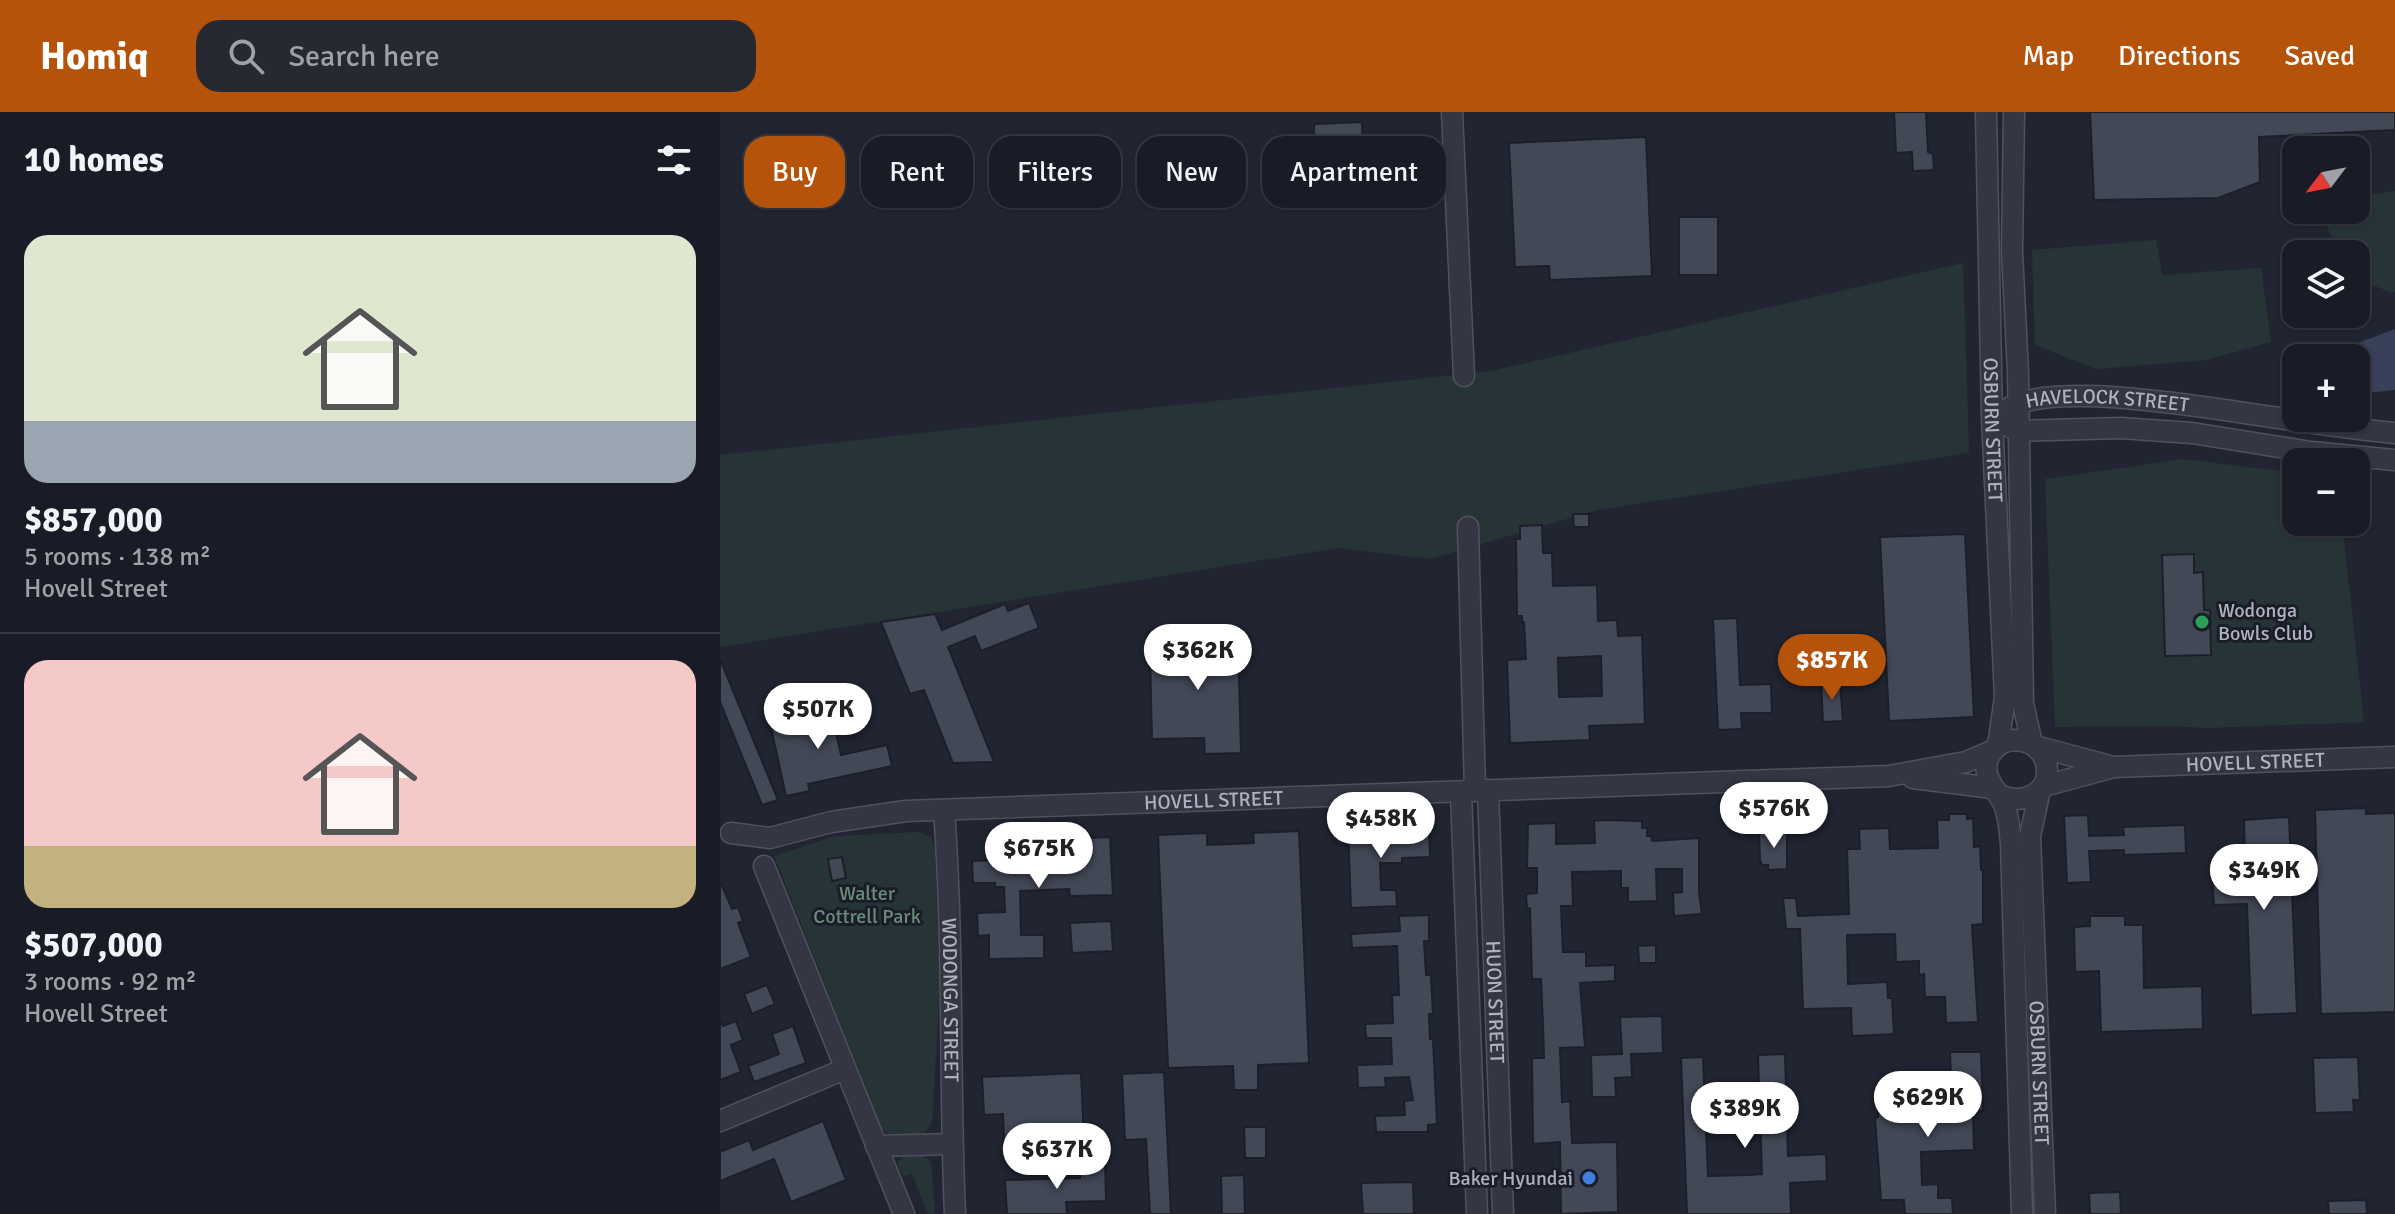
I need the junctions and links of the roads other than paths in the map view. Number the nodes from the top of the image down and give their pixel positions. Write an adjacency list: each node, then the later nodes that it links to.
1 (1452, 112): 4 (street)
2 (1986, 112): 6 (street, OSBURN STREET)
3 (2014, 112): 5 (street, OSBURN STREET)
4 (1464, 376)
5 (2019, 402): 6 (street, HAVELOCK STREET); 7 (street, OSBURN STREET); 8 (street, HAVELOCK STREET)
6 (1992, 418): 7 (street, HAVELOCK STREET); 12 (street, OSBURN STREET)
7 (2018, 431): 9 (street, HAVELOCK STREET); 11 (street, OSBURN STREET)
8 (2395, 433)
9 (2395, 460)
10 (1468, 527): 17 (street, HUON STREET)
11 (2034, 745): 12 (street); 14 (street, HOVELL STREET); 16 (street)
12 (1996, 748): 15 (street, HOVELL STREET); 18 (street)
13 (2395, 757): 14 (street, HOVELL STREET)
14 (2114, 767): 16 (street, HOVELL STREET)
15 (1889, 776): 17 (street, HOVELL STREET); 18 (street, HOVELL STREET)
16 (2042, 788): 18 (street); 32 (street, OSBURN STREET)
17 (1475, 791): 19 (street, HOVELL STREET); 22 (street, HUON STREET); 23 (street, HUON STREET)
18 (1995, 791): 33 (street, OSBURN STREET)
19 (944, 810): 20 (street, HOVELL STREET); 30 (street, WODONGA STREET)
20 (731, 833)
21 (764, 866): 26 (street)
22 (1492, 906): 23 (street); 24 (street, HUON STREET)
23 (1466, 908): 25 (street, HUON STREET)
24 (1494, 949): 25 (street); 27 (street, HUON STREET)
25 (1468, 951): 28 (street, HUON STREET)
26 (845, 1069): 29 (street); 31 (street)
27 (1498, 1094): 28 (street); 35 (street, HUON STREET)
28 (1472, 1096): 34 (street, HUON STREET)
29 (720, 1121)
30 (952, 1144): 31 (street); 37 (street, WODONGA STREET)
31 (876, 1146): 36 (street)
32 (2043, 1172): 33 (street); 39 (street, OSBURN STREET)
33 (2021, 1173): 38 (street, OSBURN STREET)
34 (1477, 1210): 35 (street)
35 (1502, 1210)
36 (904, 1214)
37 (955, 1214)
38 (2022, 1214)
39 (2045, 1214)

